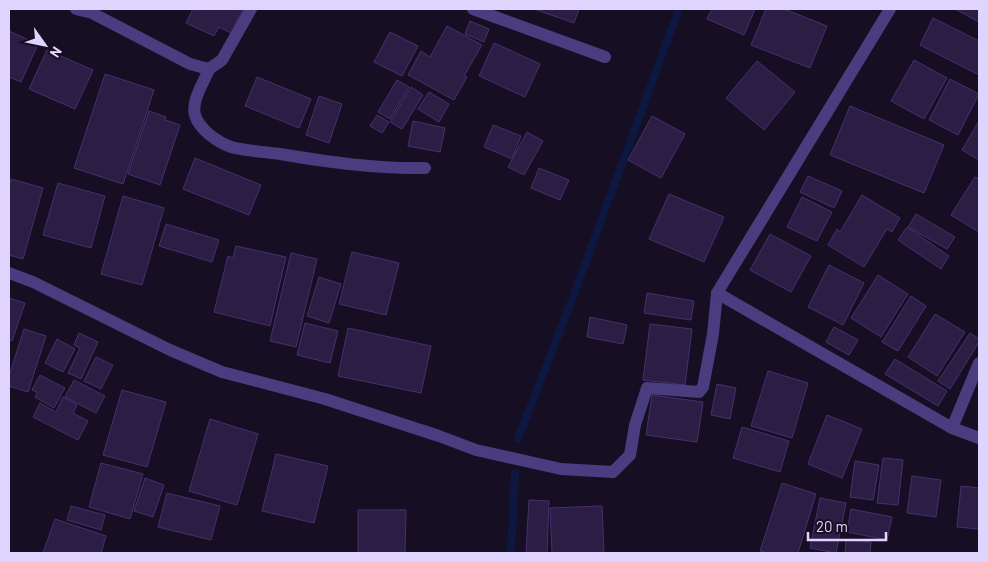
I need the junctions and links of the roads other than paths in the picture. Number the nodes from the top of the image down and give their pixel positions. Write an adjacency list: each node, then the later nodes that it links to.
1 (76, 9): 6 (street)
2 (251, 9): 6 (street)
3 (473, 9): 5 (street)
4 (890, 9): 9 (street)
5 (605, 57)
6 (209, 68): 7 (street)
7 (425, 168)
8 (9, 273): 9 (street)
9 (717, 293): 11 (street)
10 (979, 363): 11 (street)
11 (952, 428): 12 (street)
12 (979, 438)

